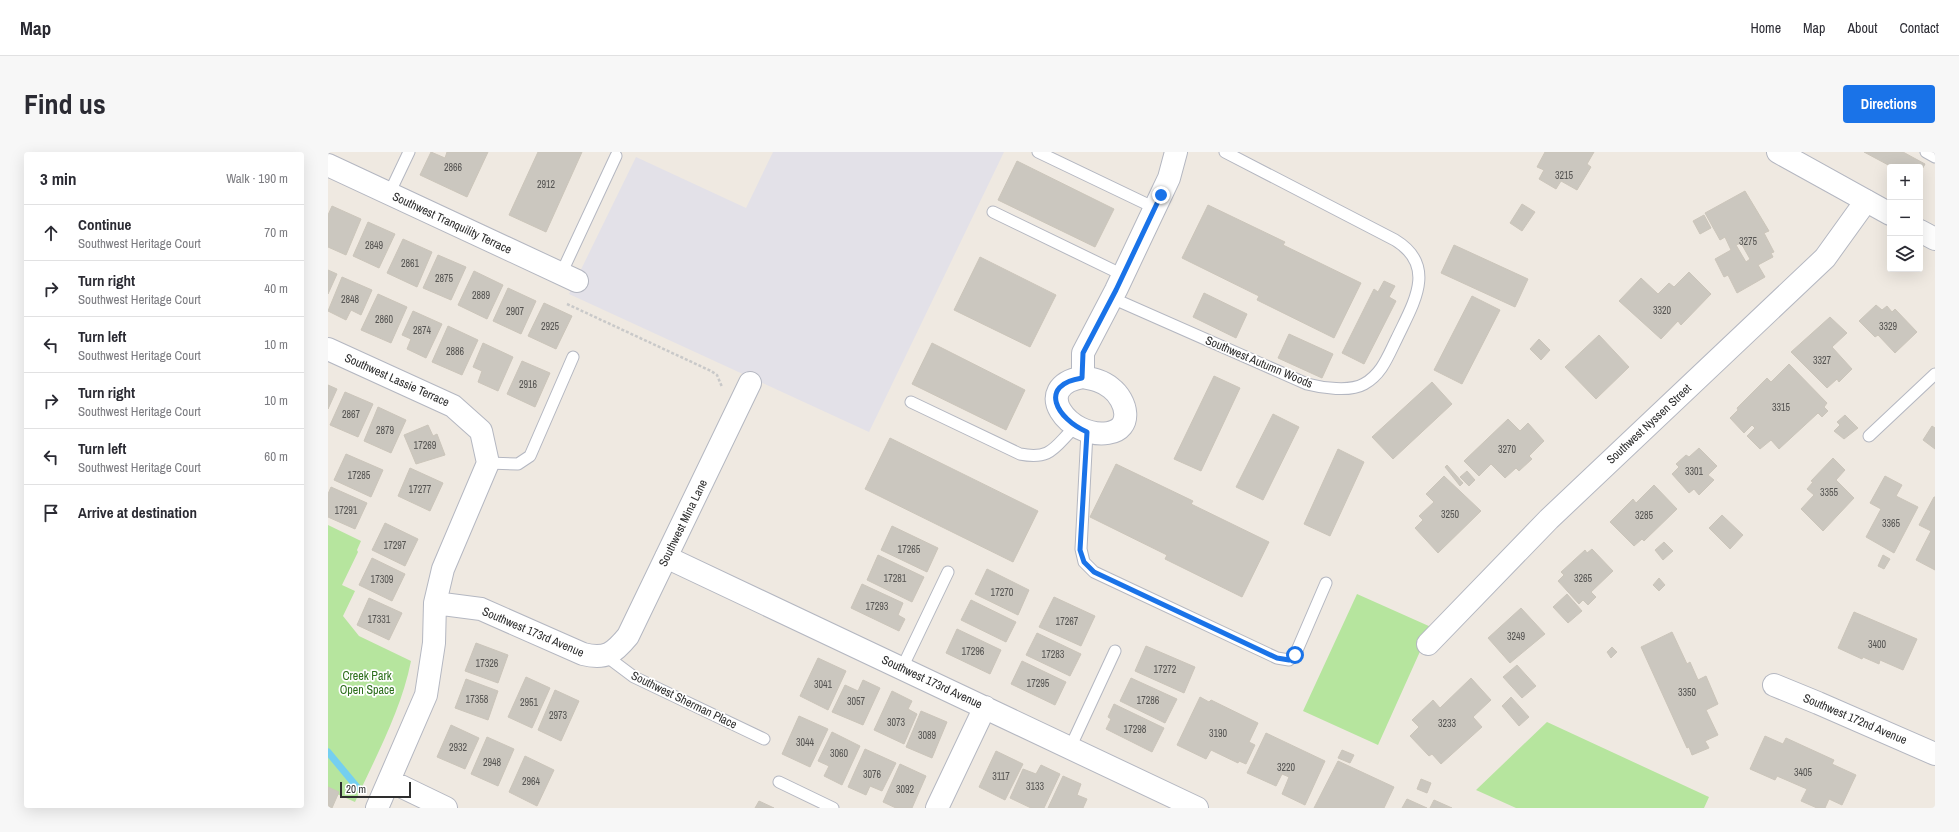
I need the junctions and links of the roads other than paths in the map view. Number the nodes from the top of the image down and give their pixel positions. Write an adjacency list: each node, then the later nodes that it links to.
1 (409, 152): 10 (lane)
2 (1038, 152): 12 (lane)
3 (1176, 152): 12 (street)
4 (1225, 152): 19 (lane, Southwest Autumn Woods)
5 (1778, 152): 11 (street)
6 (1926, 152): 8 (lane)
7 (616, 156): 18 (lane)
8 (1935, 157)
9 (328, 165): 10 (street, Southwest Tranquility Terrace)
10 (389, 194): 18 (street, Southwest Tranquility Terrace)
11 (1866, 201): 14 (street); 33 (street, Southwest Nyssen Street)
12 (1156, 208): 17 (street)
13 (993, 212): 17 (lane)
14 (1887, 212)
15 (1923, 233): 16 (street)
16 (1935, 239)
17 (1123, 275): 19 (street)
18 (569, 278)
19 (1112, 298): 23 (street)
20 (328, 349): 28 (street, Southwest Lassie Terrace)
21 (573, 357): 28 (lane)
22 (1935, 374): 27 (lane)
23 (1082, 378): 26 (street); 26 (street)
24 (749, 386): 29 (street, Southwest Mina Lane)
25 (911, 402): 26 (lane)
26 (1081, 429): 31 (lane)
27 (1869, 436)
28 (488, 463): 32 (street)
29 (666, 557): 35 (street, Southwest Mina Lane); 36 (street, Southwest 173rd Avenue)
30 (948, 572): 36 (lane)
31 (1326, 582)
32 (435, 603): 35 (street, Southwest 173rd Avenue); 42 (street)
33 (1428, 644)
34 (1115, 651): 40 (lane)
35 (606, 656): 39 (lane, Southwest Sherman Place)
36 (902, 668): 38 (street, Southwest 173rd Avenue)
37 (1774, 686): 41 (street, Southwest 172nd Avenue)
38 (985, 707): 40 (street, Southwest 173rd Avenue); 47 (street)
39 (764, 739)
40 (1070, 748): 48 (street, Southwest 173rd Avenue)
41 (1935, 754)
42 (390, 781): 44 (street); 45 (street)
43 (779, 782): 46 (lane)
44 (377, 808)
45 (446, 808)
46 (833, 808)
47 (937, 808)
48 (1197, 808)

